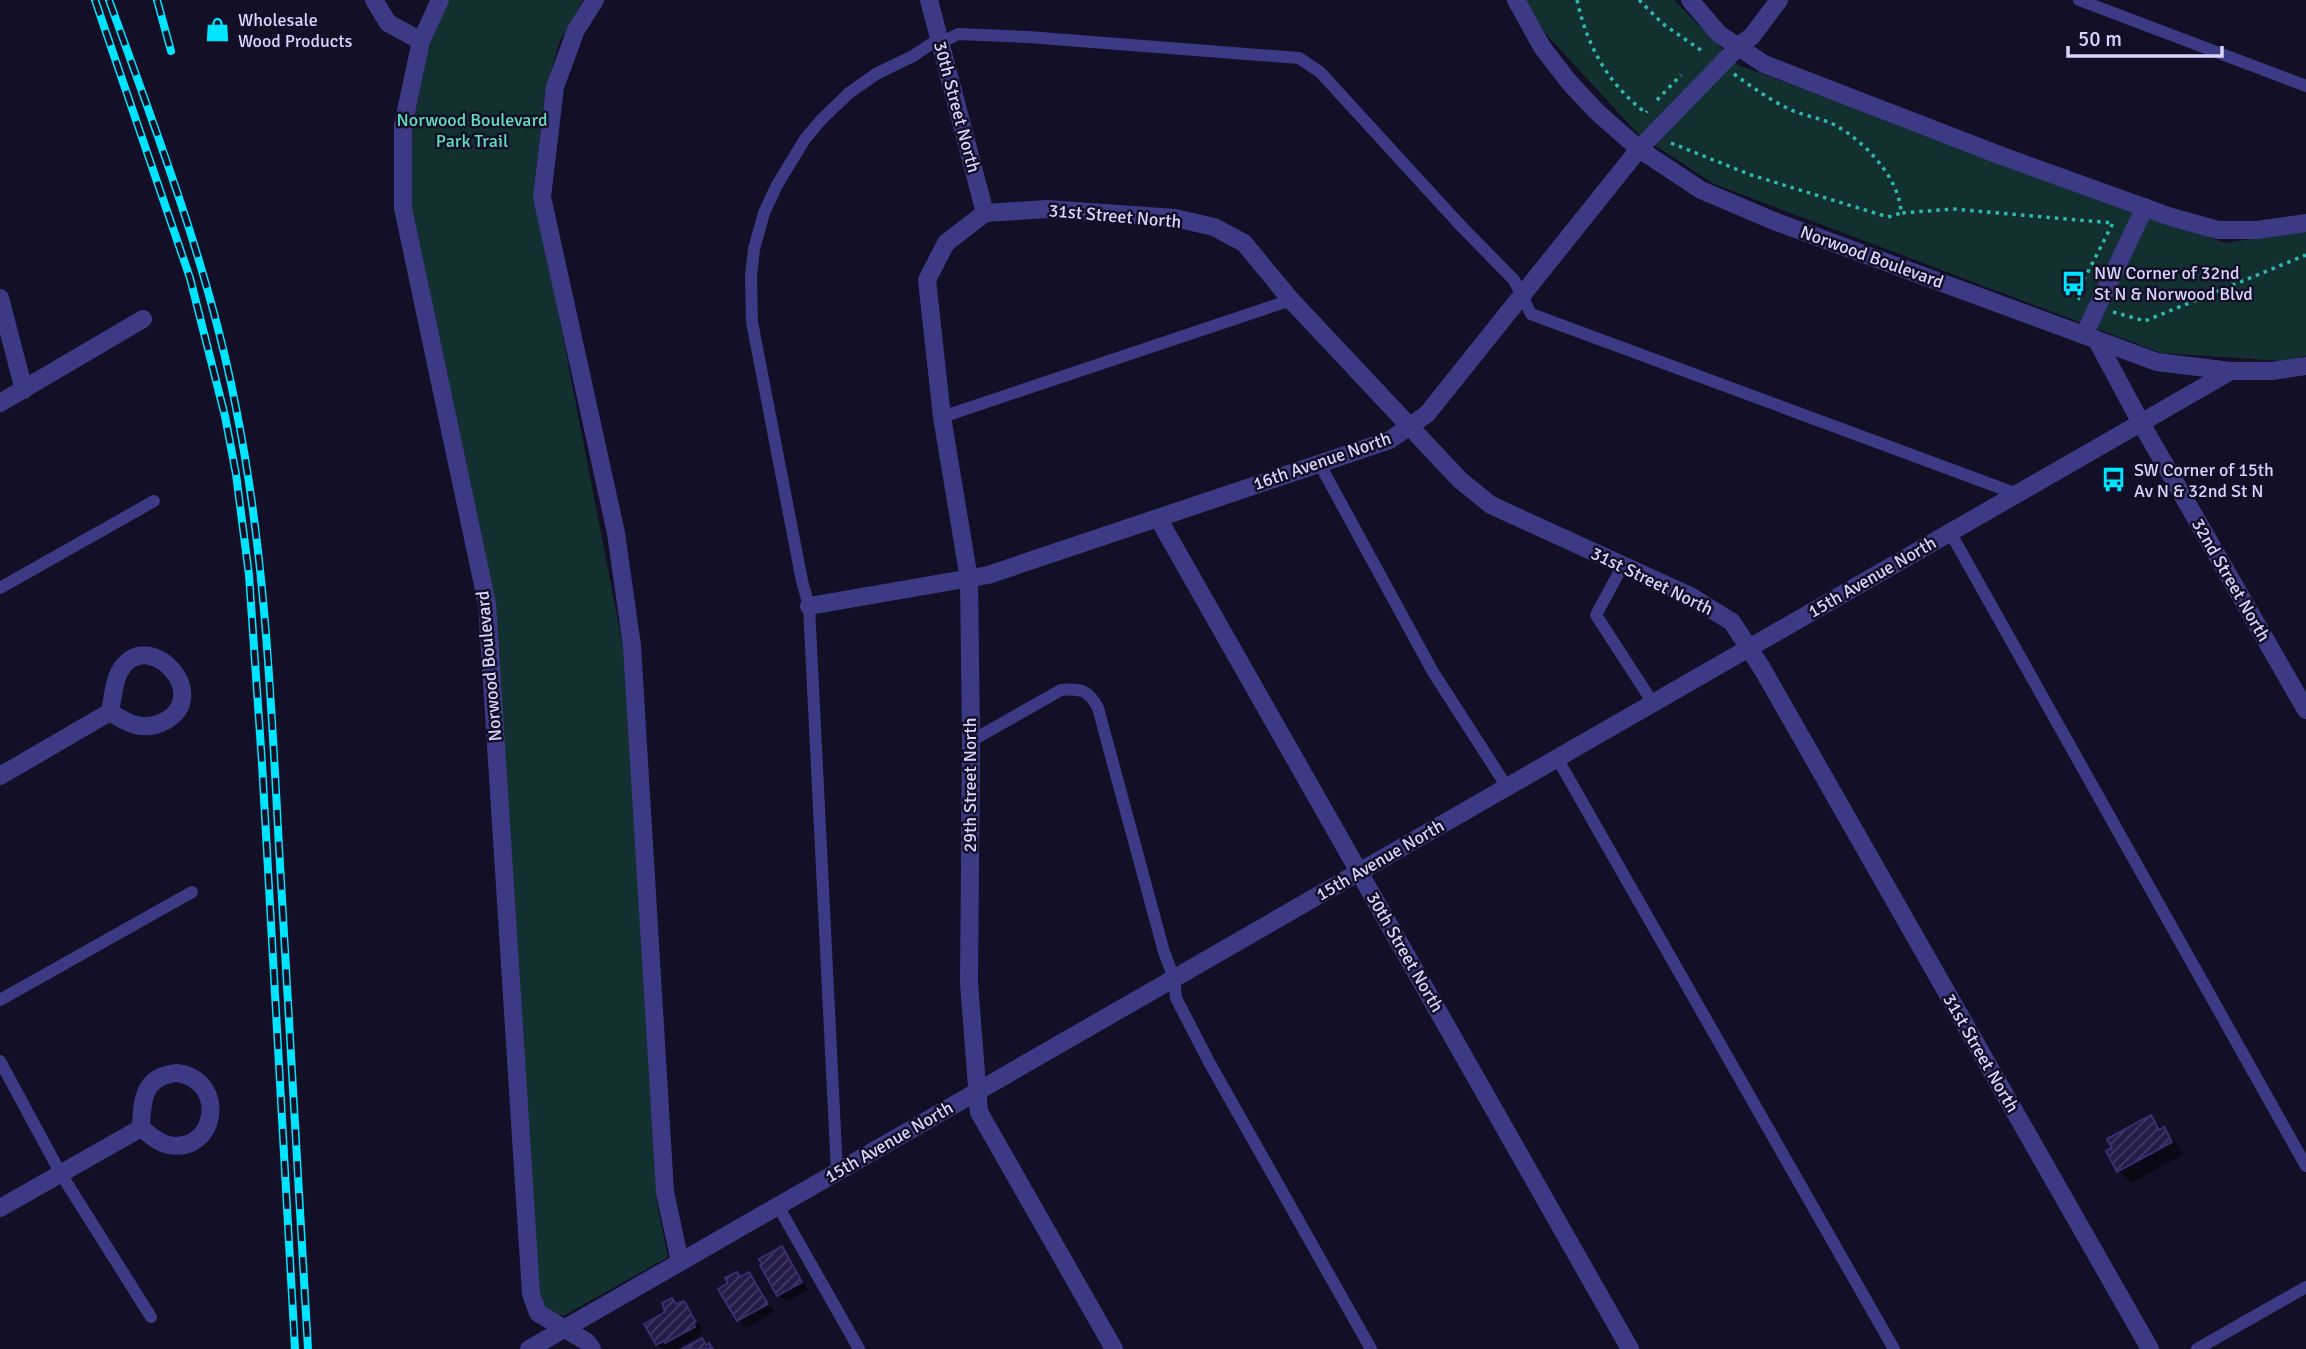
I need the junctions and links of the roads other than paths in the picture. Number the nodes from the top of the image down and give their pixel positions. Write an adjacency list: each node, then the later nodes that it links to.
1 (374, 0): 9 (street)
2 (440, 0): 9 (street, Norwood Boulevard)
3 (595, 0): 58 (street)
4 (929, 0): 10 (street, 30th Street North)
5 (1516, 0): 13 (street, Norwood Boulevard)
6 (1690, 0): 11 (street)
7 (1779, 0): 11 (street, 16th Avenue North)
8 (2080, 0): 12 (lane)
9 (421, 41): 61 (street, Norwood Boulevard)
10 (940, 43): 15 (street, 30th Street North); 17 (lane); 37 (lane)
11 (1739, 46): 13 (street, 16th Avenue North); 14 (street)
12 (2306, 86)
13 (1639, 149): 17 (street, 16th Avenue North); 21 (street, Norwood Boulevard)
14 (2145, 207): 16 (street); 21 (street)
15 (985, 213): 19 (street, 31st Street North); 26 (street, 29th Street North)
16 (2306, 223)
17 (1522, 295): 28 (street, 16th Avenue North); 30 (lane)
18 (0, 298): 24 (street)
19 (1292, 300): 26 (lane); 28 (street, 31st Street North)
20 (143, 319): 24 (street)
21 (2090, 337): 23 (street, Norwood Boulevard); 27 (street, 32nd Street North)
22 (2306, 366): 23 (street, Norwood Boulevard)
23 (2231, 371): 27 (street, 15th Avenue North)
24 (24, 390): 25 (street)
25 (0, 403)
26 (942, 417): 35 (street, 29th Street North)
27 (2141, 423): 30 (street, 15th Avenue North); 40 (street, 32nd Street North)
28 (1410, 425): 29 (street, 16th Avenue North); 34 (street, 31st Street North)
29 (1319, 463): 32 (street, 16th Avenue North); 45 (lane)
30 (2017, 494): 33 (street, 15th Avenue North)
31 (154, 501): 36 (lane)
32 (1158, 518): 35 (street, 16th Avenue North); 46 (street, 30th Street North)
33 (1950, 532): 38 (street, 15th Avenue North); 53 (lane)
34 (1623, 565): 38 (street, 31st Street North); 39 (lane)
35 (969, 579): 37 (street, 16th Avenue North); 42 (street, 29th Street North)
36 (0, 588)
37 (809, 606): 54 (lane)
38 (1750, 647): 39 (street, 15th Avenue North); 69 (street, 31st Street North)
39 (1653, 703): 43 (street, 15th Avenue North)
40 (2306, 710)
41 (110, 712): 41 (street); 44 (street)
42 (971, 741): 48 (lane); 51 (street, 29th Street North)
43 (1557, 758): 45 (street, 15th Avenue North); 68 (lane)
44 (0, 775)
45 (1507, 787): 46 (street, 15th Avenue North)
46 (1359, 872): 48 (street, 15th Avenue North); 67 (street, 30th Street North)
47 (192, 892): 49 (lane)
48 (1174, 978): 51 (street, 15th Avenue North); 66 (lane)
49 (0, 1000)
50 (0, 1061): 55 (lane)
51 (977, 1092): 54 (street, 15th Avenue North); 65 (street, 29th Street North)
52 (141, 1128): 52 (street); 55 (street)
53 (2306, 1166)
54 (837, 1172): 56 (street, 15th Avenue North)
55 (61, 1174): 57 (street); 60 (lane)
56 (778, 1206): 58 (street, 15th Avenue North); 64 (lane)
57 (0, 1209)
58 (680, 1262): 61 (street, 15th Avenue North)
59 (2306, 1287): 70 (lane)
60 (151, 1317)
61 (565, 1329): 62 (street, 15th Avenue North); 63 (street, Norwood Boulevard)
62 (529, 1349)
63 (592, 1349)
64 (859, 1349)
65 (1114, 1349)
66 (1371, 1349)
67 (1630, 1349)
68 (1894, 1349)
69 (2150, 1349)
70 (2197, 1349)

